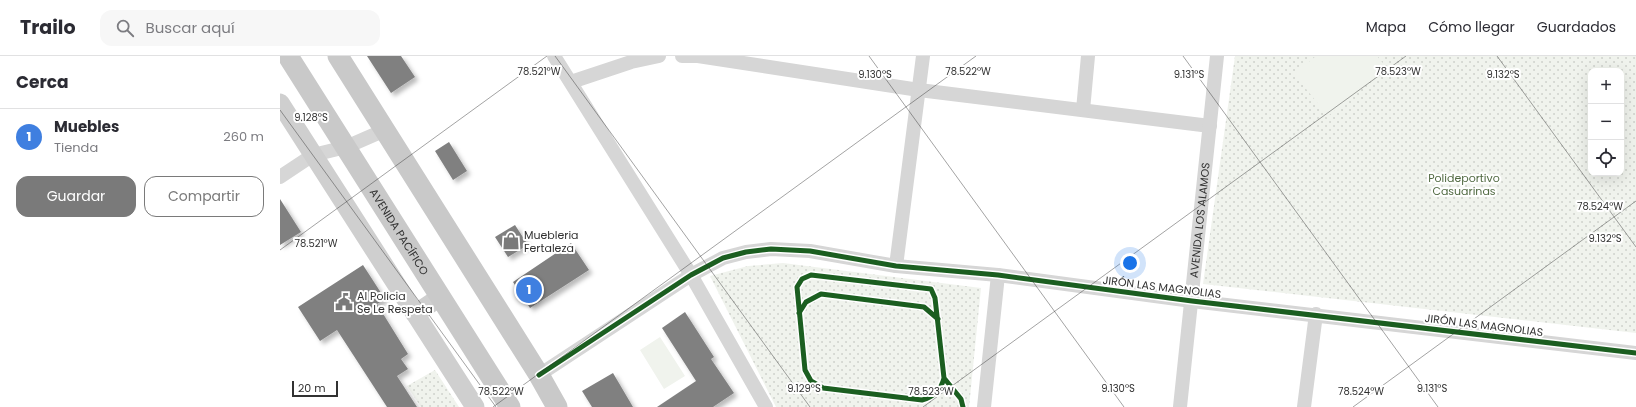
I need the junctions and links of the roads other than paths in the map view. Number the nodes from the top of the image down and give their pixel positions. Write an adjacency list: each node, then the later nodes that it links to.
1 (288, 56): 15 (main road, AVENIDA PACÍFICO)
2 (338, 56): 14 (main road)
3 (554, 56): 9 (street)
4 (659, 56): 9 (street)
5 (682, 56): 10 (street)
6 (923, 56): 10 (street)
7 (1088, 56): 12 (street)
8 (1217, 56): 13 (street, AVENIDA LOS ALAMOS)
9 (571, 82): 19 (street)
10 (919, 90): 12 (street); 18 (street)
11 (280, 103): 16 (street)
12 (1083, 110): 13 (street)
13 (1210, 126): 22 (street, AVENIDA LOS ALAMOS)
14 (385, 130): 15 (street); 26 (main road)
15 (346, 147): 16 (street); 21 (main road, AVENIDA PACÍFICO)
16 (313, 155): 17 (street); 23 (street)
17 (280, 177)
18 (896, 266): 19 (street, JIRÓN LAS MAGNOLIAS); 20 (street, JIRÓN LAS MAGNOLIAS)
19 (691, 275): 26 (street, JIRÓN LAS MAGNOLIAS); 30 (street)
20 (998, 276): 22 (street, JIRÓN LAS MAGNOLIAS); 31 (street)
21 (440, 296): 23 (street); 28 (main road, AVENIDA PACÍFICO)
22 (1192, 301): 24 (street, JIRÓN LAS MAGNOLIAS); 32 (street, AVENIDA LOS ALAMOS)
23 (415, 314): 27 (street)
24 (1316, 314): 25 (street, JIRÓN LAS MAGNOLIAS); 33 (street)
25 (1636, 353)
26 (539, 375): 29 (main road)
27 (475, 407)
28 (510, 407)
29 (557, 407)
30 (766, 407)
31 (984, 407)
32 (1180, 407)
33 (1304, 407)

